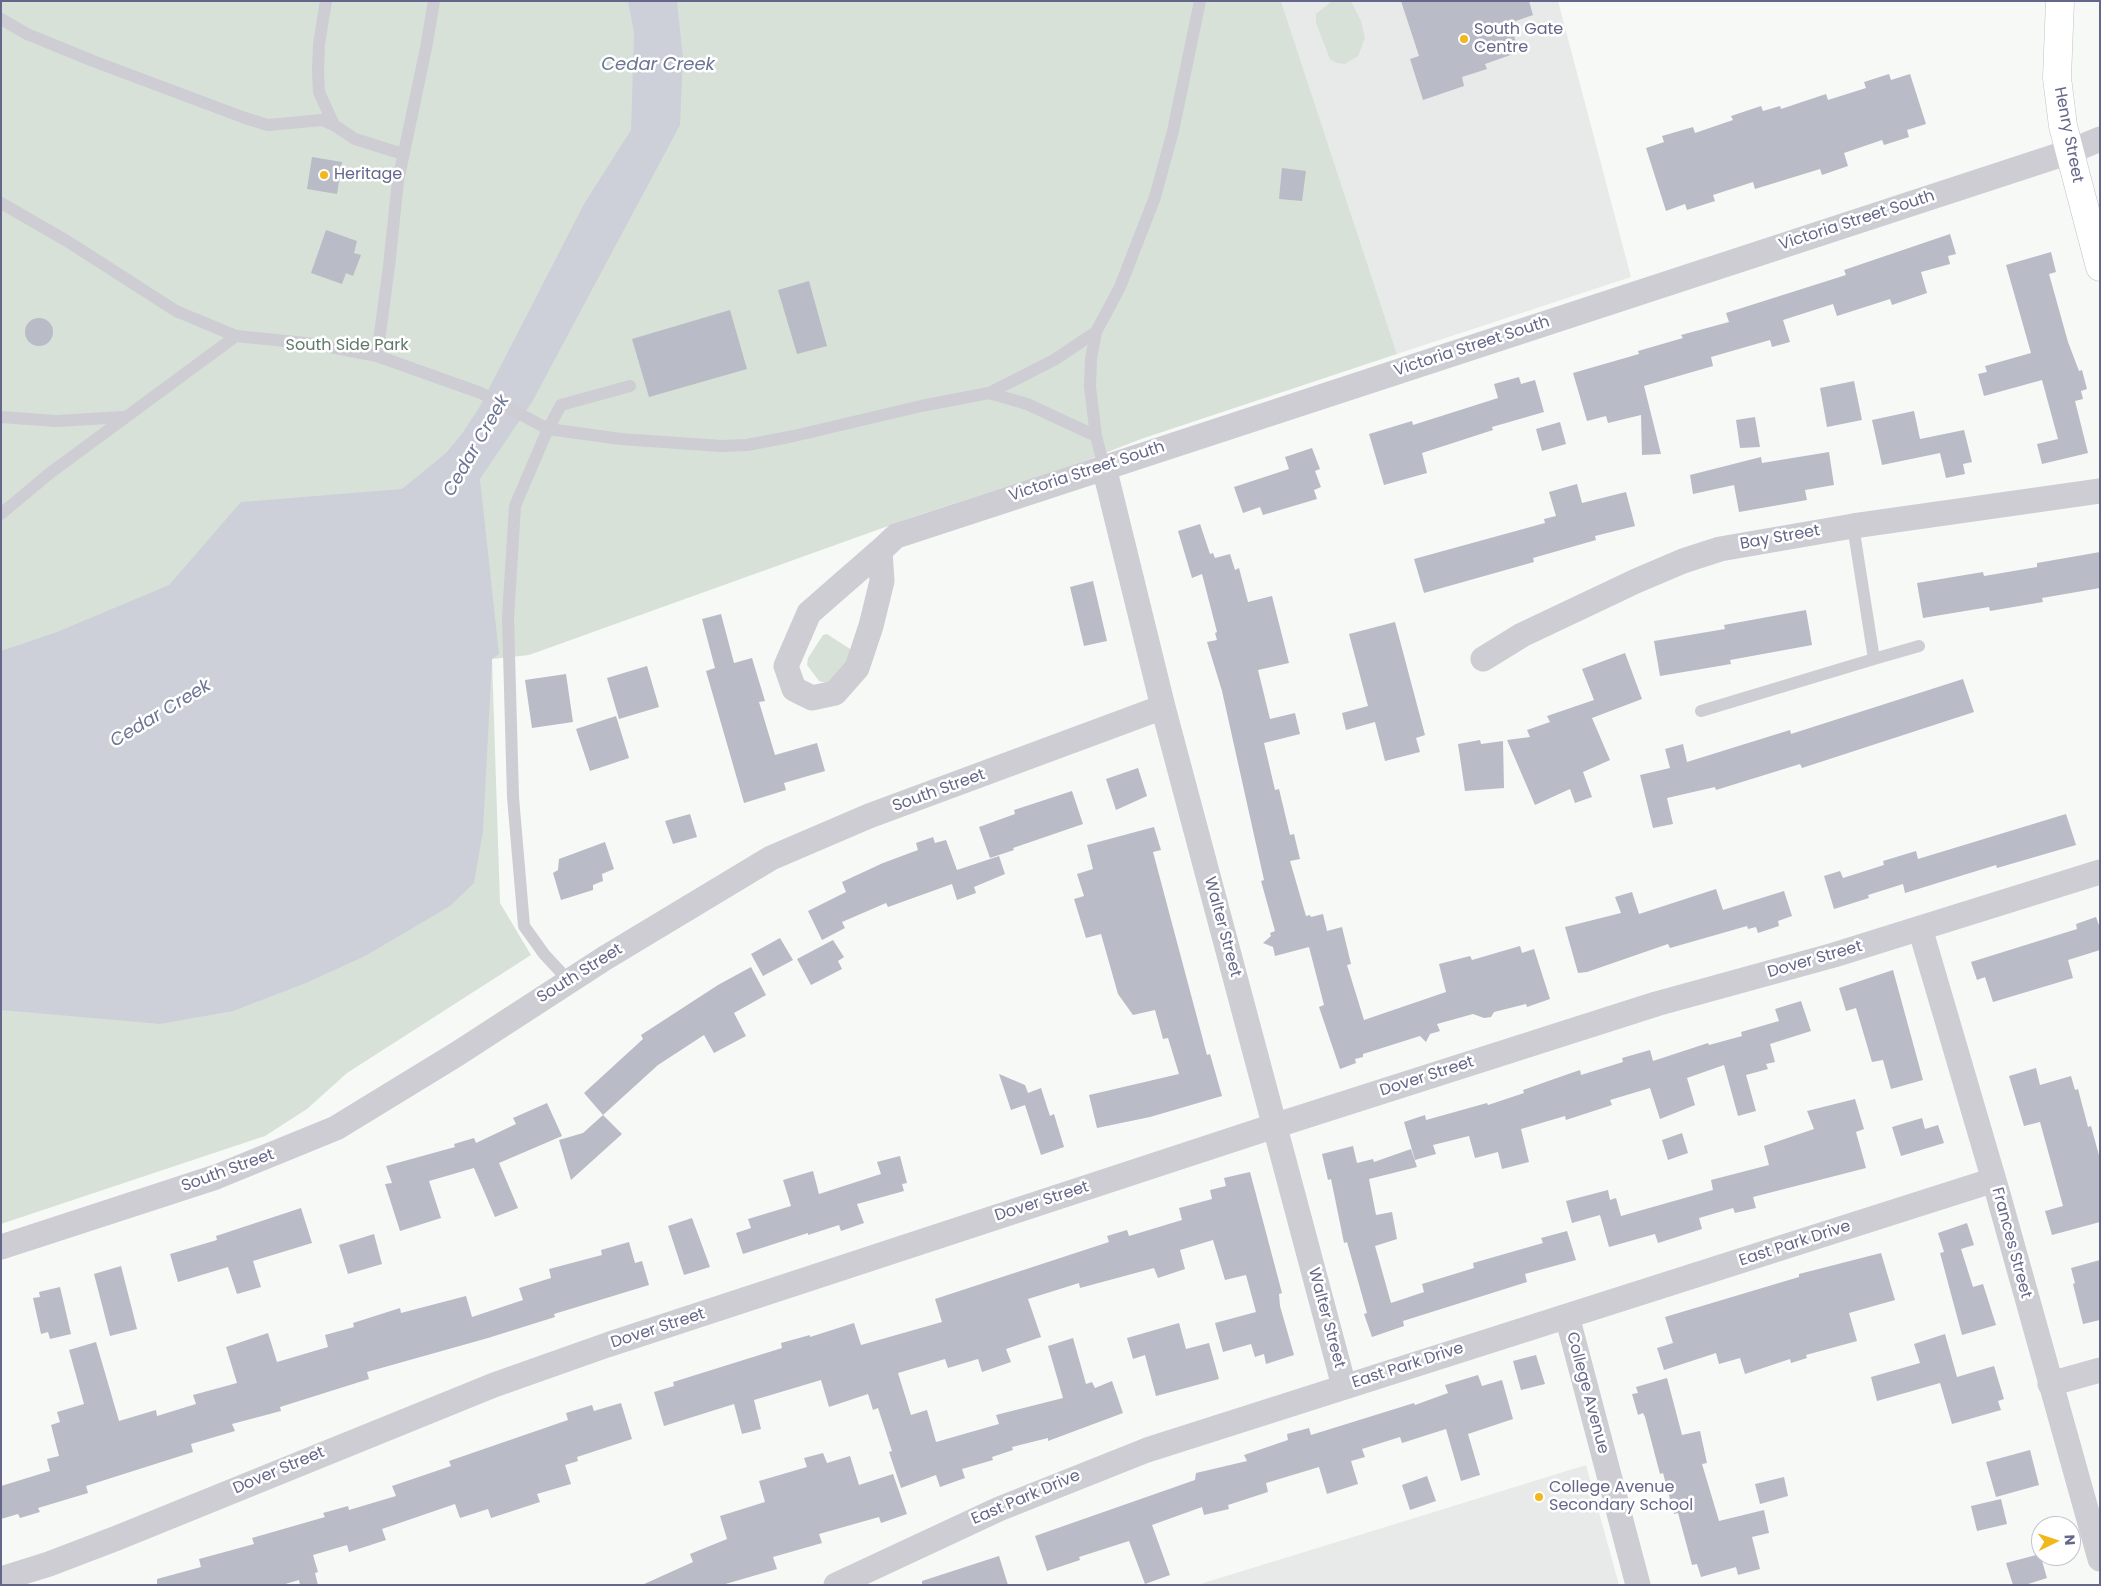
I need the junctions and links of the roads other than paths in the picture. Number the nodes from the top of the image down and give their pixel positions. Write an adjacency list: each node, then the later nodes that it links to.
1 (326, 1): 6 (lane)
2 (434, 1): 9 (lane)
3 (1200, 1): 12 (lane)
4 (2060, 1): 8 (main road, Henry Street)
5 (1, 19): 6 (lane)
6 (334, 125): 9 (lane)
7 (2100, 139): 8 (street, Victoria Street South)
8 (2069, 152): 11 (main road, Henry Street); 21 (street, Victoria Street South)
9 (404, 154): 14 (lane)
10 (1, 204): 13 (lane)
11 (2100, 267)
12 (1096, 332): 16 (lane); 20 (lane)
13 (236, 336): 14 (lane); 18 (lane)
14 (377, 356): 19 (lane)
15 (630, 386): 19 (lane)
16 (989, 394): 19 (lane); 20 (lane)
17 (1, 417): 18 (lane)
18 (124, 417): 23 (lane)
19 (548, 429): 33 (lane)
20 (1096, 436): 21 (lane)
21 (1104, 467): 25 (street, Victoria Street South); 29 (street, Walter Street)
22 (2100, 491): 24 (street, Bay Street)
23 (1, 514)
24 (1853, 526): 27 (street, Bay Street); 28 (lane)
25 (880, 551): 25 (street, Victoria Street South)
26 (1919, 646): 28 (lane)
27 (1483, 659)
28 (1874, 659): 30 (lane)
29 (1164, 707): 33 (street, South Street); 34 (street, Walter Street)
30 (1701, 711)
31 (2100, 872): 32 (street, Dover Street)
32 (1920, 928): 34 (street, Dover Street); 35 (street, Frances Street)
33 (569, 980): 36 (street, South Street)
34 (1274, 1126): 40 (street, Walter Street); 42 (street, Dover Street)
35 (1994, 1180): 37 (street, East Park Drive); 39 (street, Frances Street)
36 (1, 1247)
37 (1567, 1316): 40 (street, East Park Drive); 44 (street, College Avenue)
38 (2100, 1370): 39 (street)
39 (2050, 1384): 41 (street, Frances Street)
40 (1344, 1386): 43 (street, East Park Drive)
41 (2100, 1559)
42 (1, 1579)
43 (836, 1585)
44 (1638, 1585)

